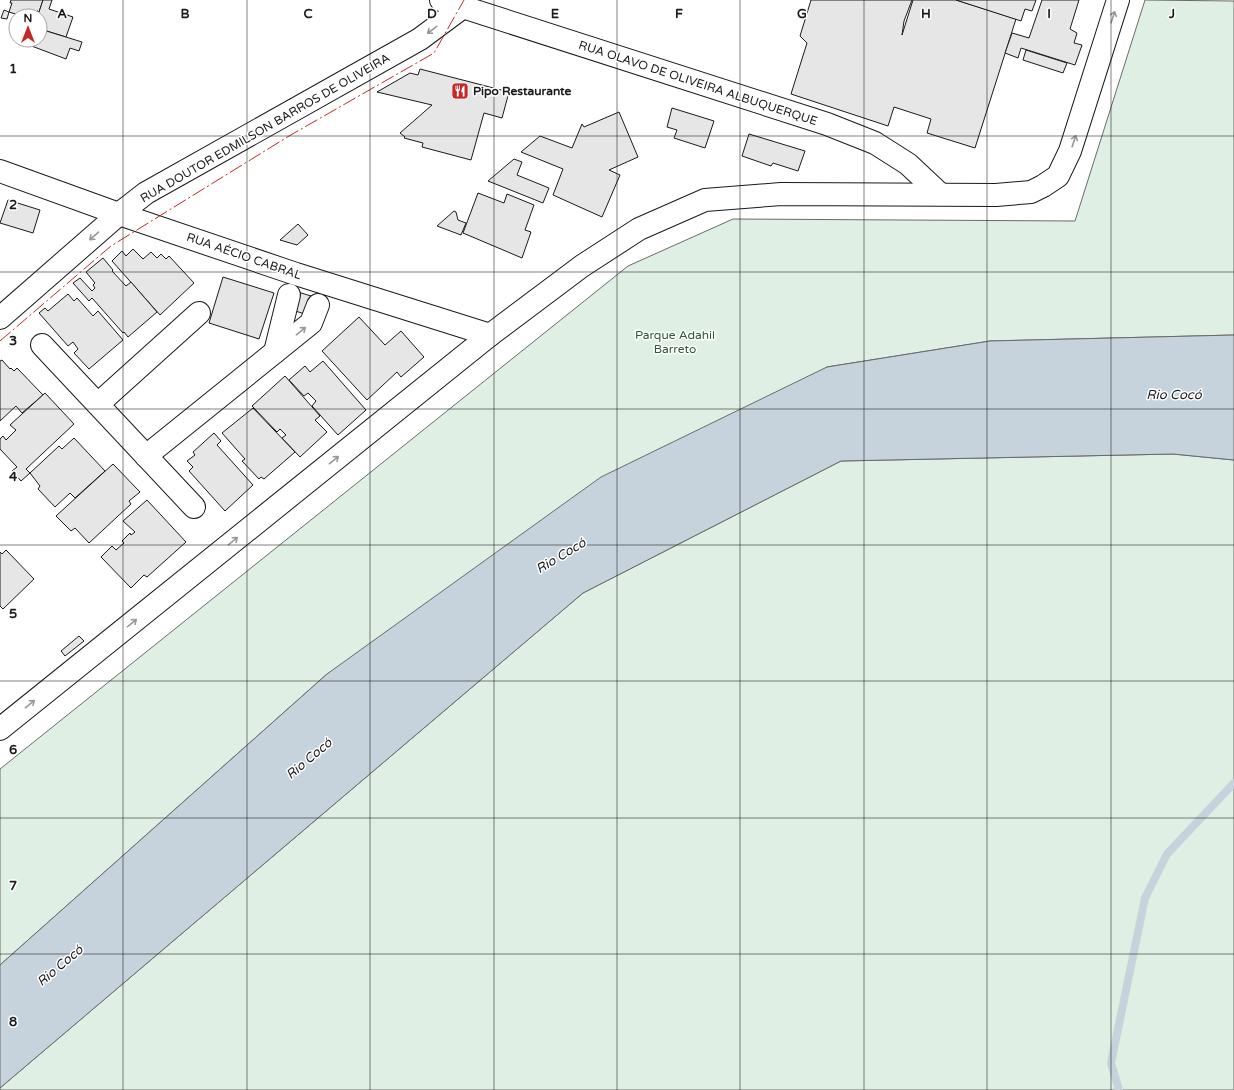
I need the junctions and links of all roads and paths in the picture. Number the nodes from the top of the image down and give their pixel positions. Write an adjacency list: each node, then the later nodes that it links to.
1 (441, 0): 3 (street, RUA OLAVO DE OLIVEIRA ALBUQUERQUE)
2 (1118, 0): 5 (street, one-way to 2)
3 (464, 3): 5 (street, RUA OLAVO DE OLIVEIRA ALBUQUERQUE); 6 (street, RUA DOUTOR EDMILSON BARROS DE OLIVEIRA, one-way to 6)
4 (0, 171): 6 (street, RUA AÉCIO CABRAL)
5 (940, 194): 11 (street)
6 (119, 214): 7 (street, RUA AÉCIO CABRAL); 10 (street, RUA DOUTOR EDMILSON BARROS DE OLIVEIRA, one-way to 10)
7 (292, 286): 8 (street, RUA AÉCIO CABRAL); 13 (street)
8 (321, 296): 11 (street, RUA AÉCIO CABRAL); 13 (street, one-way to 8)
9 (199, 313): 14 (street)
10 (0, 318)
11 (490, 334): 17 (street, one-way to 11)
12 (42, 345): 14 (street)
13 (275, 352): 15 (street)
14 (98, 404): 15 (street)
15 (146, 456): 16 (street)
16 (194, 507)
17 (0, 729)

